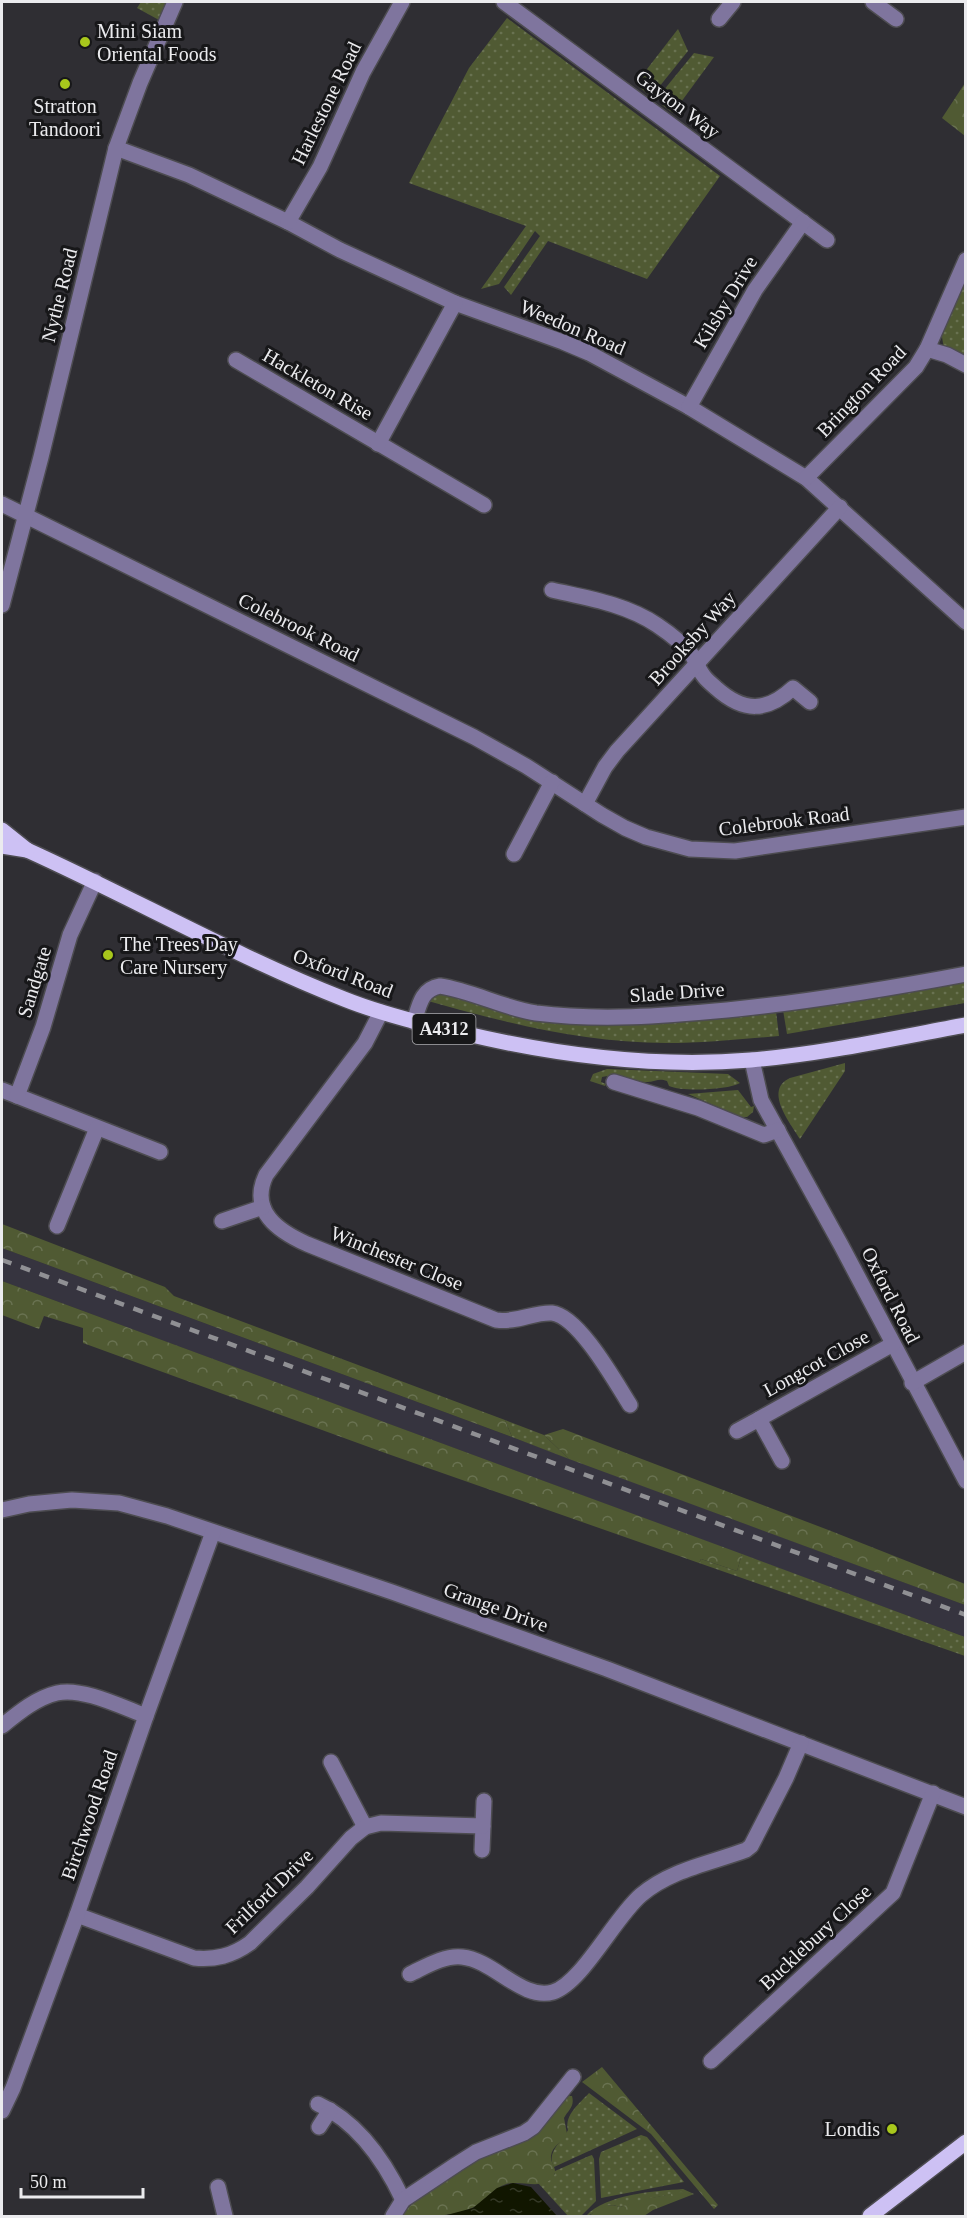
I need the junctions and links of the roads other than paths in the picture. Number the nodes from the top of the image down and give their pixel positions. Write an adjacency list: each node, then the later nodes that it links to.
1 (175, 2): 8 (street, Nythe Road)
2 (402, 2): 9 (street, Harlestone Road)
3 (504, 2): 10 (street, Gayton Way)
4 (733, 2): 6 (street)
5 (873, 2): 7 (street)
6 (719, 19)
7 (897, 20)
8 (116, 148): 9 (street, Weedon Road); 23 (street, Nythe Road)
9 (288, 222): 13 (street, Weedon Road)
10 (802, 222): 11 (street, Gayton Way); 17 (street, Kilsby Drive)
11 (827, 240)
12 (966, 260): 14 (street, Brington Road)
13 (455, 303): 17 (street, Weedon Road); 18 (street, Hackleton Rise)
14 (927, 349): 16 (street); 19 (street, Brington Road)
15 (236, 360): 18 (street, Hackleton Rise)
16 (966, 364)
17 (689, 406): 19 (street, Weedon Road)
18 (378, 444): 21 (street, Hackleton Rise)
19 (806, 478): 22 (street, Weedon Road)
20 (2, 504): 23 (street, Colebrook Road)
21 (484, 505)
22 (840, 507): 26 (street, Weedon Road); 27 (street, Brooksby Way)
23 (25, 516): 25 (street, Nythe Road); 29 (street, Colebrook Road)
24 (552, 590): 27 (street)
25 (2, 605)
26 (966, 622)
27 (697, 665): 28 (street); 30 (street, Brooksby Way)
28 (810, 702)
29 (552, 782): 30 (street, Colebrook Road); 35 (street)
30 (585, 804): 31 (street, Colebrook Road)
31 (966, 817)
32 (2, 830): 34 (main road, Oxford Road / A4312)
33 (2, 846): 34 (main road, Oxford Road / A4312)
34 (27, 850): 36 (main road, Oxford Road / A4312)
35 (514, 854)
36 (95, 881): 38 (main road, Oxford Road / A4312); 44 (street, Sandgate)
37 (966, 974): 39 (street, Slade Drive)
38 (381, 1012): 39 (main road, Oxford Road / A4312); 48 (street)
39 (414, 1022): 41 (main road, Oxford Road / A4312)
40 (966, 1025): 41 (main road, A4312)
41 (752, 1060): 46 (street, Oxford Road)
42 (614, 1082): 46 (street)
43 (2, 1090): 44 (street)
44 (17, 1096): 45 (street)
45 (97, 1128): 47 (street); 50 (street)
46 (778, 1130): 51 (street, Oxford Road)
47 (160, 1152)
48 (263, 1207): 49 (street); 54 (street, Winchester Close)
49 (222, 1221)
50 (57, 1226)
51 (893, 1344): 53 (street, Oxford Road); 55 (street, Longcot Close)
52 (966, 1352): 53 (street)
53 (912, 1383): 58 (street, Oxford Road)
54 (630, 1405)
55 (759, 1419): 56 (street, Longcot Close); 57 (street, Longcot Close)
56 (737, 1431)
57 (782, 1461)
58 (966, 1481)
59 (2, 1510): 60 (street, Grange Drive)
60 (213, 1532): 61 (street, Birchwood Road); 63 (street, Grange Drive)
61 (146, 1716): 62 (street); 71 (street, Birchwood Road)
62 (2, 1726)
63 (801, 1743): 65 (street, Grange Drive); 72 (street)
64 (331, 1762): 69 (street)
65 (933, 1793): 67 (street, Grange Drive); 73 (street, Bucklebury Close)
66 (484, 1801): 68 (street)
67 (966, 1807)
68 (483, 1826): 69 (street); 70 (street)
69 (365, 1827): 71 (street, Frilford Drive)
70 (482, 1850)
71 (77, 1915): 75 (street, Birchwood Road)
72 (410, 1974)
73 (711, 2061)
74 (573, 2077): 79 (street)
75 (2, 2111)
76 (320, 2127): 79 (street)
77 (966, 2142): 82 (main road)
78 (218, 2187): 80 (street)
79 (403, 2200): 81 (street)
80 (225, 2217)
81 (393, 2217)
82 (870, 2217)

